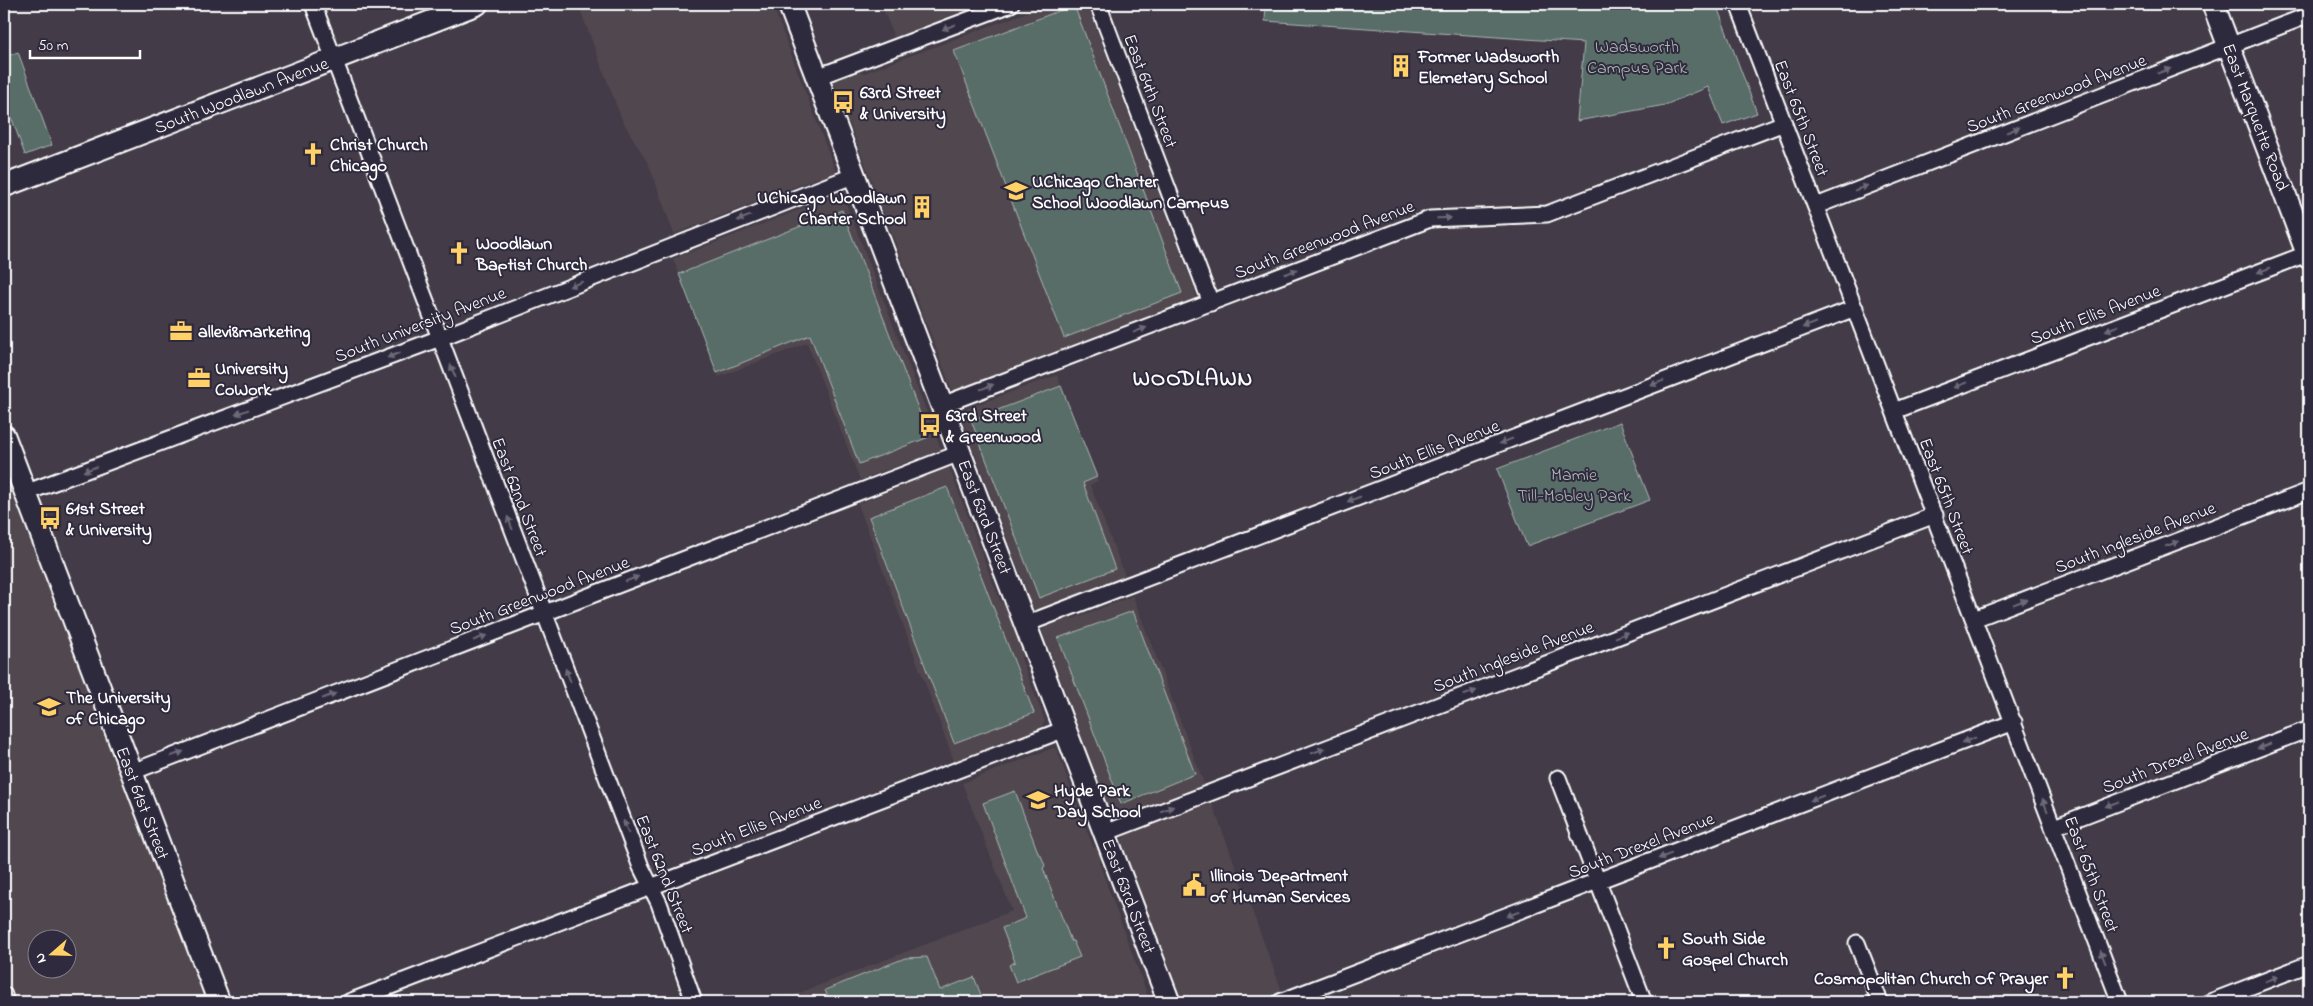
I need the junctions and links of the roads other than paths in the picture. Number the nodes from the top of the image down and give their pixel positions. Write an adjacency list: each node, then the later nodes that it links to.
1 (313, 4): 10 (street, East 62nd Street)
2 (477, 4): 10 (street, South Woodlawn Avenue)
3 (789, 4): 11 (street, East 63rd Street)
4 (1011, 4): 11 (street, one-way to 11)
5 (1098, 4): 17 (street, East 64th Street)
6 (1738, 4): 12 (street, East 65th Street)
7 (2212, 4): 9 (street, East Marquette Road)
8 (2309, 15): 9 (street, South Greenwood Avenue)
9 (2229, 46): 15 (street, South Greenwood Avenue, one-way to 9); 16 (street, East Marquette Road)
10 (334, 59): 14 (street, South Woodlawn Avenue); 19 (street, East 62nd Street)
11 (817, 77): 13 (street, East 63rd Street)
12 (1784, 124): 15 (street, East 65th Street); 17 (street, South Greenwood Avenue, one-way to 12)
13 (855, 175): 19 (street, South University Avenue, one-way to 19); 20 (street, East 63rd Street)
14 (4, 186)
15 (1816, 206): 18 (street, East 65th Street)
16 (2309, 255): 21 (street, South Ellis Avenue, one-way to 21)
17 (1211, 303): 20 (street, South Greenwood Avenue, one-way to 17)
18 (1855, 308): 21 (street, East 65th Street); 29 (street, South Ellis Avenue, one-way to 29)
19 (440, 338): 25 (street, South University Avenue, one-way to 25); 27 (street, East 62nd Street, one-way to 19)
20 (942, 405): 23 (street, East 63rd Street)
21 (1894, 411): 26 (street, East 65th Street)
22 (4, 436): 25 (street, East 61st Street)
23 (960, 453): 27 (street, South Greenwood Avenue, one-way to 23); 29 (street, East 63rd Street)
24 (2309, 491): 28 (street, South Ingleside Avenue, one-way to 24)
25 (25, 493): 33 (street, East 61st Street)
26 (1934, 515): 28 (street, East 65th Street); 36 (street, South Ingleside Avenue, one-way to 26)
27 (544, 613): 33 (street, South Greenwood Avenue, one-way to 27); 38 (street, East 62nd Street, one-way to 27)
28 (1974, 619): 30 (street, East 65th Street)
29 (1026, 624): 31 (street, East 63rd Street)
30 (2014, 722): 35 (street, East 65th Street, one-way to 30); 37 (street, South Drexel Avenue, one-way to 37)
31 (1065, 729): 36 (street, East 63rd Street); 38 (street, South Ellis Avenue)
32 (2309, 729): 35 (street, South Drexel Avenue, one-way to 35)
33 (132, 772): 43 (street, East 61st Street)
34 (1558, 778): 37 (street)
35 (2054, 827): 50 (street, East 65th Street, one-way to 35)
36 (1105, 833): 46 (street, East 63rd Street)
37 (1598, 882): 47 (street, South Drexel Avenue, one-way to 47); 48 (street)
38 (650, 886): 44 (street, South Ellis Avenue); 45 (street, East 62nd Street)
39 (1857, 943): 49 (street)
40 (2309, 964): 51 (street, one-way to 40)
41 (4, 995): 42 (street)
42 (5, 1002)
43 (219, 1002)
44 (349, 1002)
45 (694, 1002)
46 (1169, 1002)
47 (1280, 1002)
48 (1644, 1002)
49 (1880, 1002)
50 (2120, 1002)
51 (2210, 1002)

